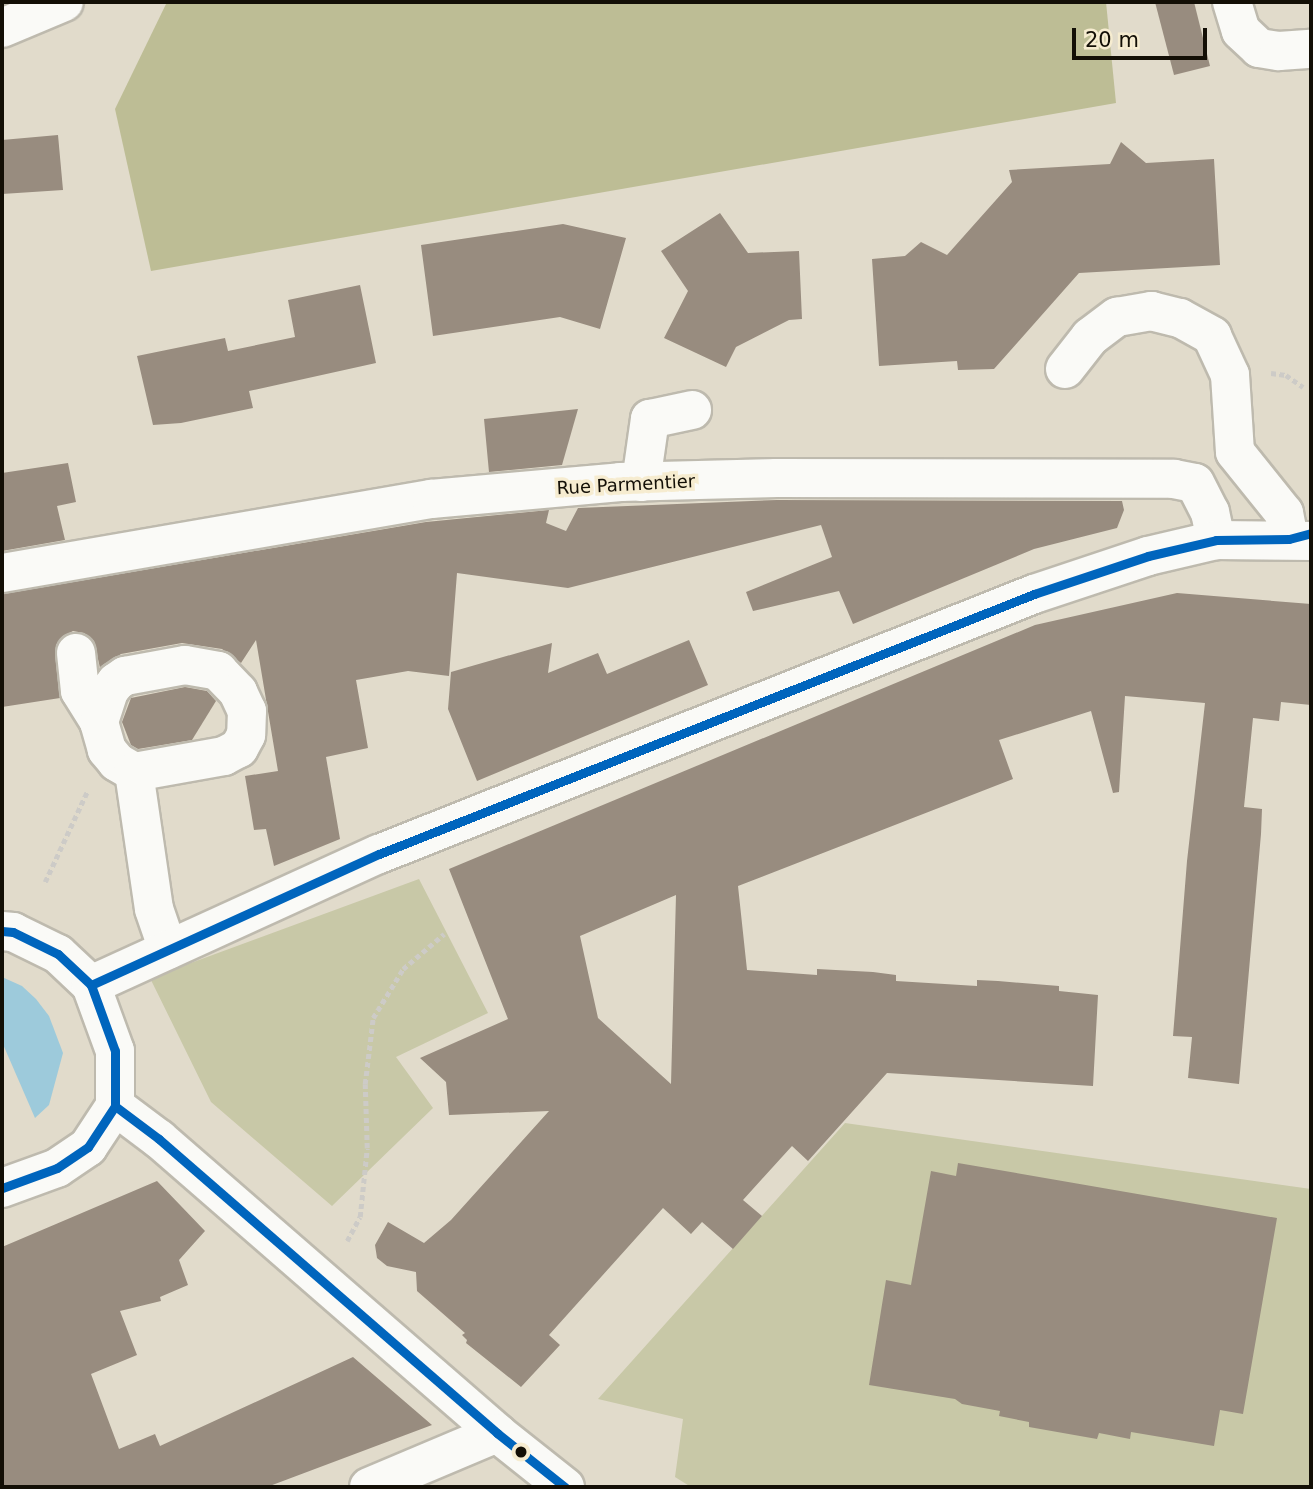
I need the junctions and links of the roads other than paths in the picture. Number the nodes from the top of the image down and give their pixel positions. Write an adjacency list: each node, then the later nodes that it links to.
1 (64, 2): 3 (street)
2 (1232, 2): 4 (street)
3 (2, 28)
4 (1311, 49)
5 (1065, 369): 7 (street)
6 (692, 410): 8 (street)
7 (1235, 452): 9 (street); 10 (street)
8 (640, 482): 9 (street, Rue Parmentier); 12 (street, Rue Parmentier)
9 (1195, 483): 11 (street)
10 (1304, 537): 11 (street)
11 (1216, 540): 15 (street)
12 (2, 573)
13 (76, 653): 15 (street)
14 (2, 931): 16 (street)
15 (168, 950): 16 (street)
16 (91, 985): 17 (street)
17 (115, 1105): 18 (street); 19 (street)
18 (2, 1188)
19 (497, 1433): 20 (street); 21 (street)
20 (369, 1487)
21 (565, 1487)

